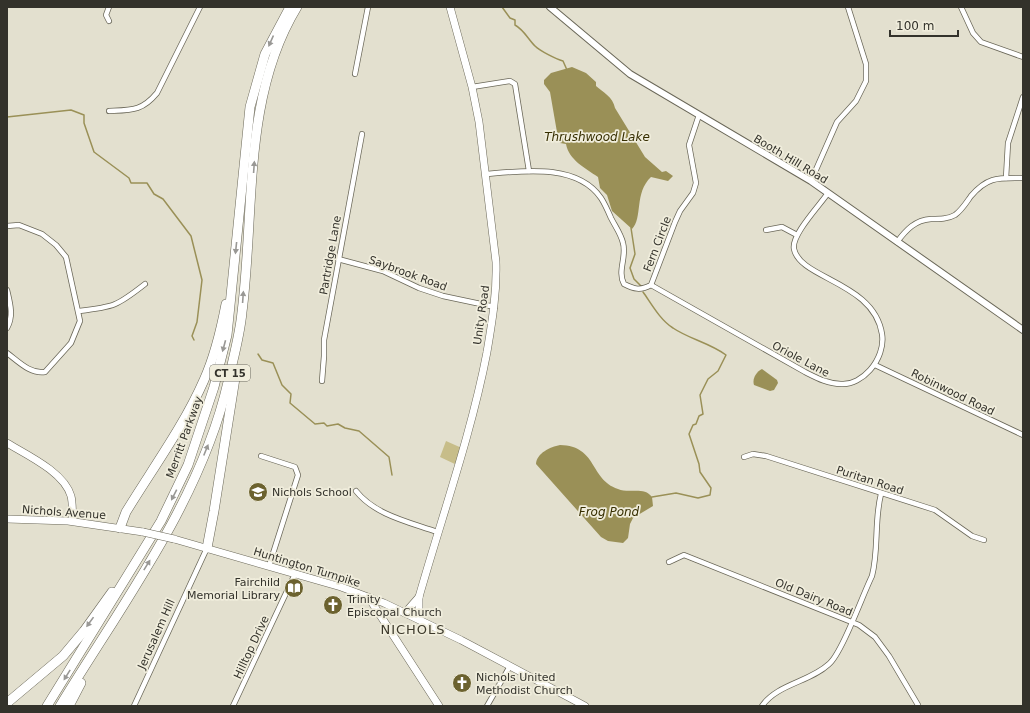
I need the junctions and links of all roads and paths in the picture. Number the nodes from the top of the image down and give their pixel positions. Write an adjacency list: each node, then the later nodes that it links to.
1 (109, 7): 10 (street)
2 (200, 7): 15 (street)
3 (290, 7): 29 (highway, Merritt Parkway / CT 15, one-way to 29)
4 (297, 7): 35 (highway, Merritt Parkway / CT 15, one-way to 4)
5 (368, 7): 12 (street)
6 (450, 7): 13 (main road, Unity Road)
7 (550, 7): 16 (street, Booth Hill Road)
8 (848, 7): 22 (street)
9 (961, 7): 11 (street)
10 (108, 20)
11 (1023, 57)
12 (355, 74)
13 (472, 87): 18 (street); 19 (main road, Unity Road)
14 (1023, 97): 20 (street)
15 (109, 111)
16 (699, 115): 22 (street, Booth Hill Road); 31 (street, Fern Circle)
17 (362, 134): 28 (street, Partridge Lane)
18 (529, 171): 19 (street, Fern Circle); 31 (street, Fern Circle)
19 (486, 174): 33 (main road, Unity Road)
20 (1006, 178): 21 (street); 27 (street)
21 (1023, 178)
22 (811, 181): 23 (street, Booth Hill Road)
23 (828, 193): 26 (street); 27 (street, Booth Hill Road)
24 (7, 226): 34 (street)
25 (766, 230): 26 (street)
26 (796, 235): 39 (street, Oriole Lane)
27 (897, 242): 37 (street, Booth Hill Road)
28 (338, 260): 33 (street, Saybrook Road); 40 (street, Partridge Lane)
29 (234, 265): 49 (highway); 53 (highway, Merritt Parkway / CT 15, one-way to 53)
30 (145, 284): 34 (street)
31 (651, 285): 39 (street, Oriole Lane)
32 (7, 290): 36 (street)
33 (495, 307): 50 (main road, Unity Road)
34 (79, 310): 38 (street)
35 (242, 313): 52 (highway); 57 (highway, Merritt Parkway / CT 15, one-way to 35)
36 (7, 328)
37 (1023, 330)
38 (7, 353)
39 (875, 365): 41 (street, Robinwood Road)
40 (322, 380)
41 (1023, 435)
42 (7, 443): 48 (main road)
43 (260, 456): 55 (street)
44 (744, 457): 46 (street, Puritan Road)
45 (356, 491): 50 (street)
46 (880, 494): 51 (street, Puritan Road); 62 (street)
47 (7, 519): 48 (main road, Nichols Avenue)
48 (73, 521): 49 (main road, Nichols Avenue)
49 (120, 528): 52 (main road, Huntington Turnpike, bridge)
50 (438, 532): 58 (main road, Unity Road)
51 (984, 540)
52 (207, 548): 55 (main road, Huntington Turnpike); 69 (street, Jerusalem Hill)
53 (139, 558): 64 (highway, one-way to 64); 66 (highway, Merritt Parkway / CT 15, one-way to 66)
54 (670, 562): 62 (street, Old Dairy Road)
55 (269, 566): 56 (main road, Huntington Turnpike)
56 (295, 574): 59 (main road, Huntington Turnpike); 70 (street, Hilltop Drive)
57 (136, 583): 67 (highway, Merritt Parkway / CT 15); 68 (highway)
58 (419, 597): 60 (main road, Unity Road); 61 (main road, Unity Road)
59 (369, 598): 60 (main road, Huntington Turnpike); 71 (main road)
60 (406, 613): 61 (main road, Huntington Turnpike)
61 (419, 619): 63 (main road, Huntington Turnpike)
62 (851, 622): 65 (street, Old Dairy Road); 74 (street)
63 (510, 666): 72 (street); 73 (main road, Huntington Turnpike)
64 (7, 703)
65 (918, 705)
66 (47, 706)
67 (60, 706)
68 (69, 706)
69 (134, 706)
70 (233, 706)
71 (439, 706)
72 (487, 706)
73 (585, 706)
74 (762, 706)

